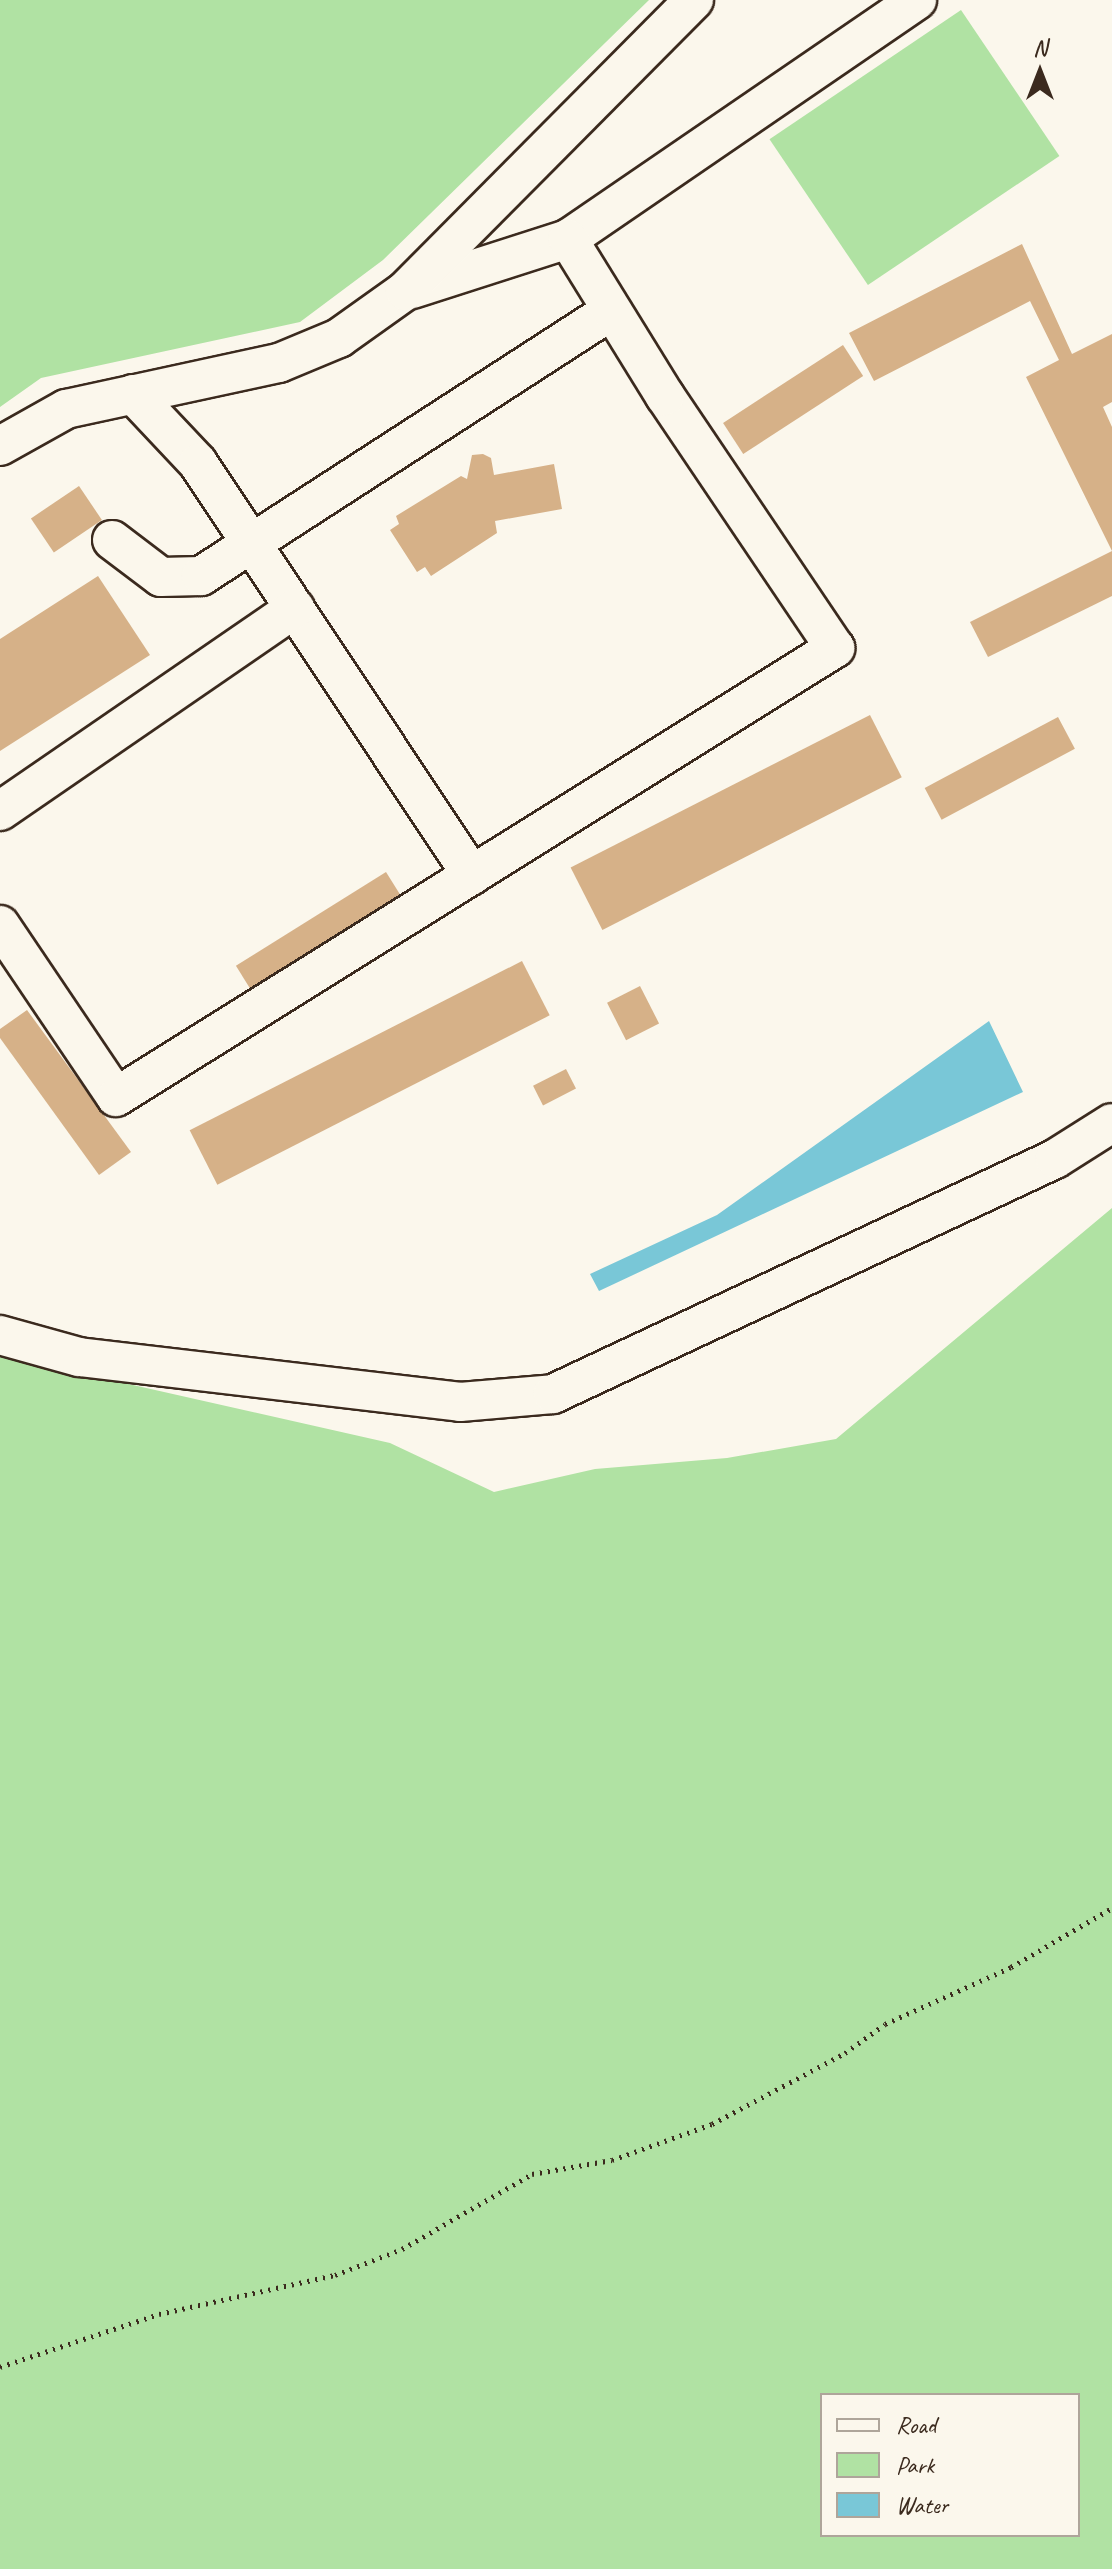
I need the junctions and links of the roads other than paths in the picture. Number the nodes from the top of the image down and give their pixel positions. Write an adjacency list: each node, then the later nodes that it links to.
1 (694, 0): 4 (street)
2 (917, 0): 3 (street)
3 (568, 239): 4 (street); 5 (street)
4 (405, 291): 6 (street)
5 (610, 311): 9 (street); 12 (street)
6 (133, 394): 7 (street); 9 (street)
7 (0, 446)
8 (112, 540): 9 (street)
9 (251, 542): 10 (street)
10 (295, 608): 11 (street); 12 (street)
11 (0, 811)
12 (472, 875): 13 (street)
13 (0, 925)
14 (1112, 1123): 15 (street)
15 (0, 1335)

